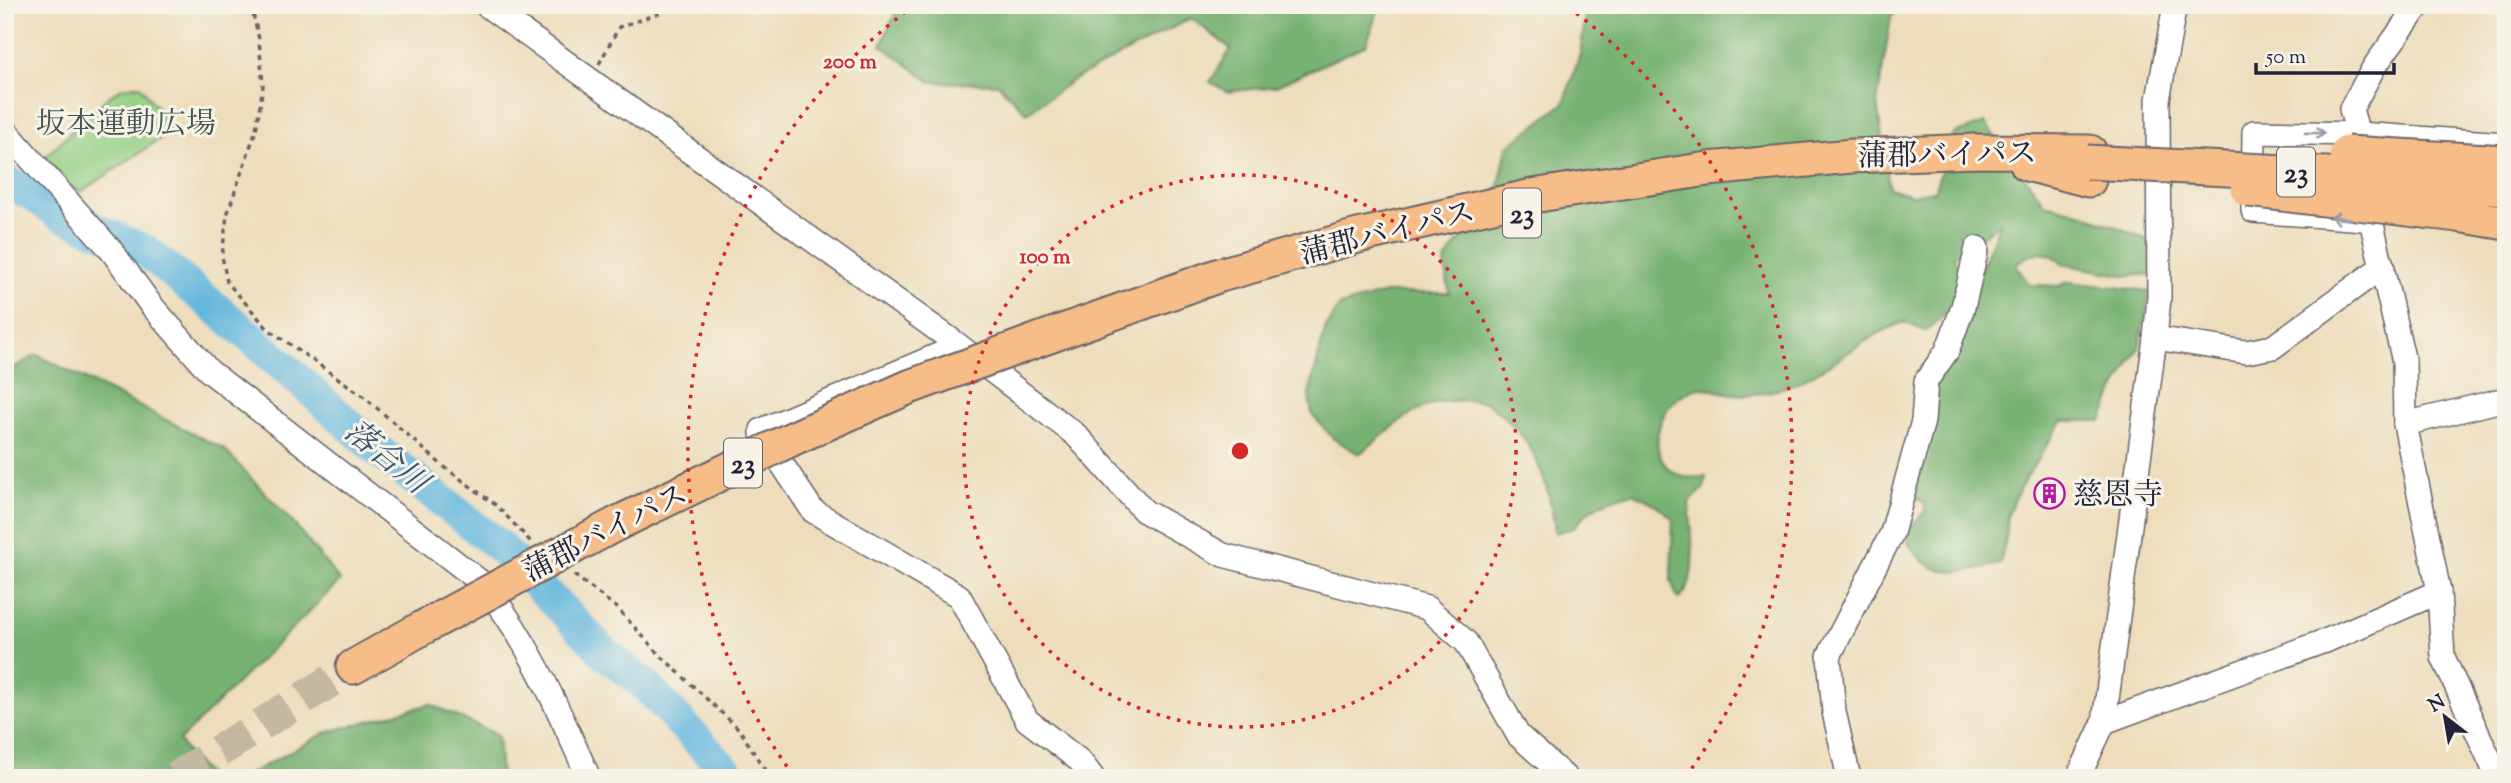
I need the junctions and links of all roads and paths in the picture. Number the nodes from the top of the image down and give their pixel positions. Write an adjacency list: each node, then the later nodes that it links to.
1 (251, 5): 24 (path)
2 (486, 5): 6 (street)
3 (683, 5): 6 (path)
4 (2175, 5): 20 (street)
5 (2420, 5): 8 (street)
6 (590, 80): 21 (street)
7 (5, 130): 29 (street)
8 (2358, 134): 9 (street); 14 (street); 14 (street, one-way to 8)
9 (2506, 144)
10 (2090, 158): 11 (highway, bridge); 12 (highway, 23); 13 (highway, 23, bridge); 15 (highway, bridge); 19 (highway, 蒲郡バイパス / 23); 19 (highway, 蒲郡バイパス / 23)
11 (2506, 162)
12 (2506, 175)
13 (2506, 188)
14 (2371, 220): 16 (street); 18 (street)
15 (2506, 223)
16 (2506, 238)
17 (1977, 248): 33 (street)
18 (2383, 266): 20 (street); 23 (street)
19 (1076, 332): 27 (highway, 蒲郡バイパス / 23, bridge)
20 (2155, 338): 28 (street)
21 (959, 346): 31 (street); 32 (street)
22 (2506, 399): 23 (street)
23 (2405, 424): 26 (street)
24 (536, 545)
25 (566, 569): 30 (path)
26 (2439, 593): 28 (street); 35 (street)
27 (357, 674)
28 (2104, 722): 34 (street)
29 (589, 778)
30 (776, 778)
31 (1093, 778)
32 (1566, 778)
33 (1849, 778)
34 (2078, 778)
35 (2497, 778)

